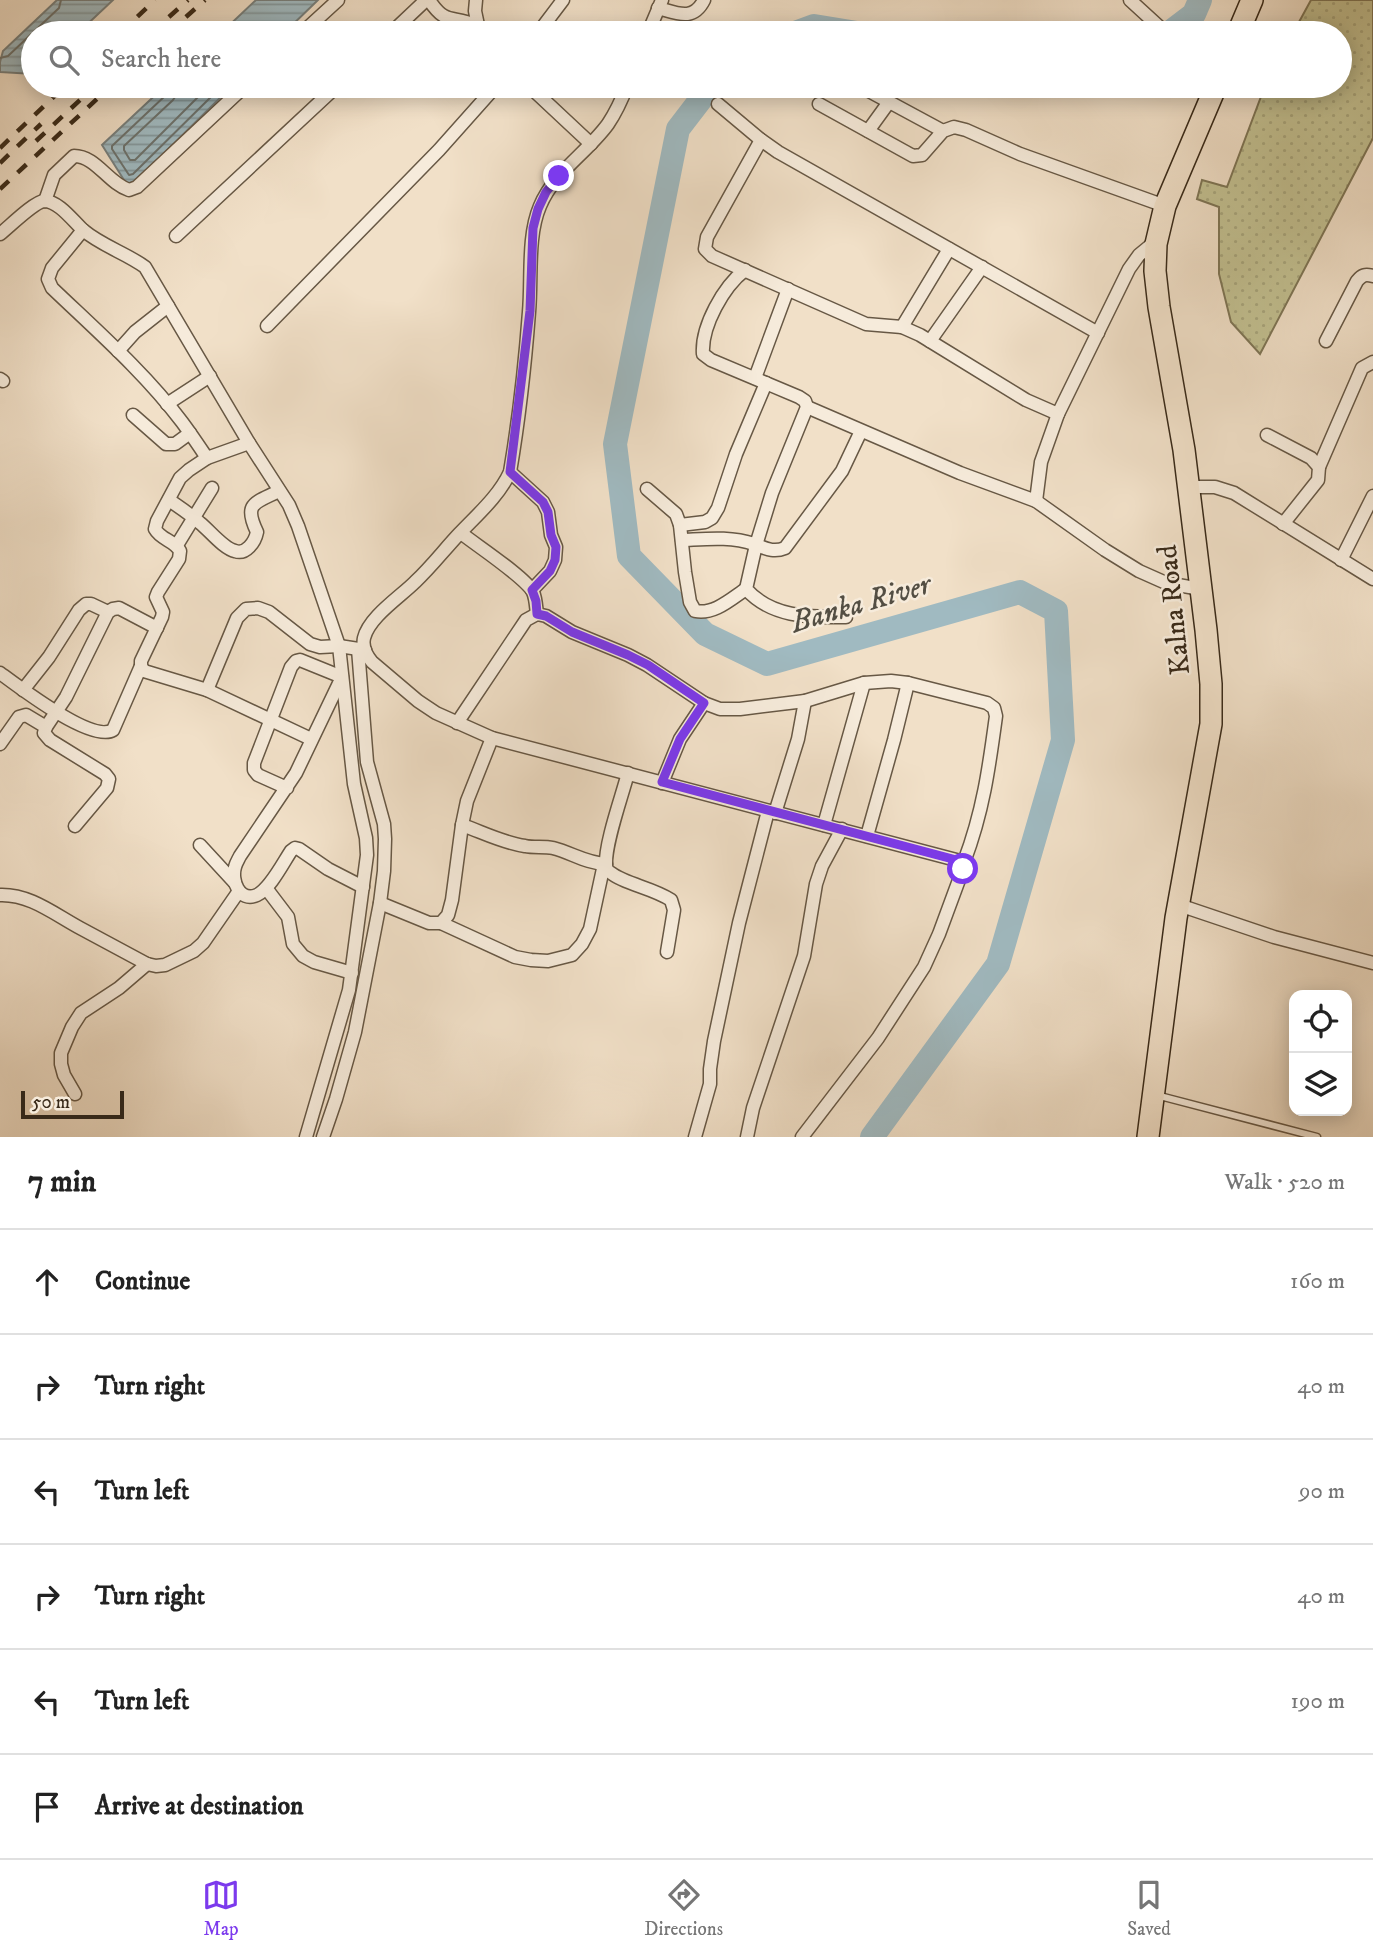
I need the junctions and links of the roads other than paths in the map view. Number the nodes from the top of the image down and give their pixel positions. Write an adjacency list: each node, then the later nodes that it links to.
1 (338, 0): 9 (street)
2 (427, 0): 10 (street); 11 (street)
3 (476, 0): 12 (street)
4 (562, 0): 13 (street)
5 (704, 0): 8 (street)
6 (1252, 0): 16 (main road)
7 (1133, 3): 15 (street)
8 (660, 4): 14 (street)
9 (315, 21)
10 (404, 21)
11 (466, 21)
12 (477, 21)
13 (547, 21)
14 (653, 21)
15 (1153, 21)
16 (1243, 21)
17 (232, 98): 31 (street)
18 (324, 98): 35 (street)
19 (485, 98): 43 (street)
20 (542, 98): 30 (street)
21 (622, 98): 30 (street)
22 (882, 98): 24 (street)
23 (1211, 98): 32 (main road, Kalna Road)
24 (889, 102): 27 (street); 28 (street)
25 (718, 104): 29 (street)
26 (819, 104): 27 (street)
27 (869, 131): 28 (street)
28 (943, 131): 32 (street)
29 (761, 140): 37 (street); 39 (street)
30 (591, 144): 62 (street)
31 (45, 201): 33 (street); 34 (street)
32 (1165, 206): 36 (main road, Kalna Road)
33 (83, 230): 42 (street); 48 (street)
34 (0, 234)
35 (176, 236)
36 (1157, 241): 45 (street); 64 (main road, Kalna Road)
37 (949, 249): 38 (street); 44 (street)
38 (982, 267): 45 (street); 46 (street)
39 (745, 270): 41 (street); 51 (street)
40 (1373, 276): 47 (street)
41 (788, 289): 44 (street); 51 (street)
42 (168, 306): 48 (street); 50 (street)
43 (267, 326)
44 (902, 327): 46 (street)
45 (1098, 333): 54 (street)
46 (930, 341): 54 (street)
47 (1326, 341)
48 (118, 351): 52 (street)
49 (1373, 362): 61 (street)
50 (209, 376): 52 (street); 59 (street)
51 (760, 381): 53 (street); 72 (street)
52 (167, 404): 57 (street)
53 (807, 407): 56 (street); 76 (street)
54 (1058, 414): 69 (street)
55 (133, 415): 57 (street)
56 (861, 431): 69 (street); 76 (street)
57 (190, 433): 60 (street)
58 (1267, 435): 61 (street)
59 (249, 443): 60 (street); 66 (street)
60 (207, 458): 68 (street)
61 (1319, 467): 71 (street)
62 (510, 472): 73 (street); 81 (street)
63 (212, 488): 70 (street)
64 (1188, 488): 71 (street); 80 (main road, Kalna Road)
65 (647, 489): 72 (street)
66 (279, 491): 70 (street); 86 (street)
67 (1373, 496): 77 (street)
68 (169, 500): 70 (street); 75 (street)
69 (1036, 501): 80 (street)
70 (194, 518): 75 (street)
71 (1283, 524): 77 (street)
72 (680, 525): 74 (street)
73 (461, 533): 81 (street); 87 (street)
74 (682, 540): 76 (street); 79 (street)
75 (177, 545): 85 (street)
76 (756, 545): 79 (street)
77 (1341, 560): 78 (street)
78 (1373, 579)
79 (747, 589): 84 (street)
80 (1201, 589): 121 (main road, Kalna Road)
81 (532, 590): 83 (street)
82 (108, 612): 85 (street); 93 (street); 97 (street)
83 (537, 614): 96 (street); 99 (street)
84 (846, 617)
85 (157, 628): 88 (street)
86 (339, 646): 87 (street); 90 (street); 94 (street)
87 (362, 650): 99 (street); 120 (street)
88 (141, 666): 94 (street); 97 (street)
89 (0, 673): 93 (street)
90 (342, 677): 98 (street); 102 (street); 117 (street)
91 (908, 682): 92 (street); 112 (street); 114 (street)
92 (864, 684): 95 (street); 109 (street)
93 (23, 690): 97 (street)
94 (207, 690): 98 (street)
95 (805, 701): 96 (street); 107 (street)
96 (704, 703): 105 (street)
97 (55, 712): 100 (street)
98 (270, 720): 102 (street); 106 (street)
99 (457, 723): 101 (street)
100 (46, 727): 103 (street); 110 (street)
101 (492, 737): 104 (street); 108 (street)
102 (311, 739): 106 (street)
103 (0, 744)
104 (628, 773): 105 (street); 115 (street)
105 (662, 782): 107 (street)
106 (286, 788): 116 (street)
107 (771, 812): 109 (street); 131 (street)
108 (462, 825): 115 (street); 122 (street)
109 (824, 825): 111 (street)
110 (75, 826)
111 (842, 830): 112 (street); 132 (street)
112 (867, 836): 114 (street)
113 (200, 845): 116 (street)
114 (964, 862): 133 (street)
115 (605, 864): 122 (street); 123 (street)
116 (237, 887): 118 (street); 125 (street)
117 (363, 887): 118 (street); 126 (street)
118 (266, 888): 126 (street)
119 (0, 895): 125 (street)
120 (380, 903): 122 (street); 130 (street)
121 (1179, 905): 124 (street); 128 (main road, Kalna Road)
122 (441, 923)
123 (667, 951)
124 (1373, 963)
125 (148, 964): 127 (street)
126 (352, 973): 129 (street)
127 (75, 1094)
128 (1154, 1094): 134 (main road, Kalna Road); 135 (lane)
129 (306, 1137)
130 (323, 1137)
131 (695, 1137)
132 (747, 1137)
133 (802, 1137)
134 (1148, 1137)
135 (1317, 1137)

